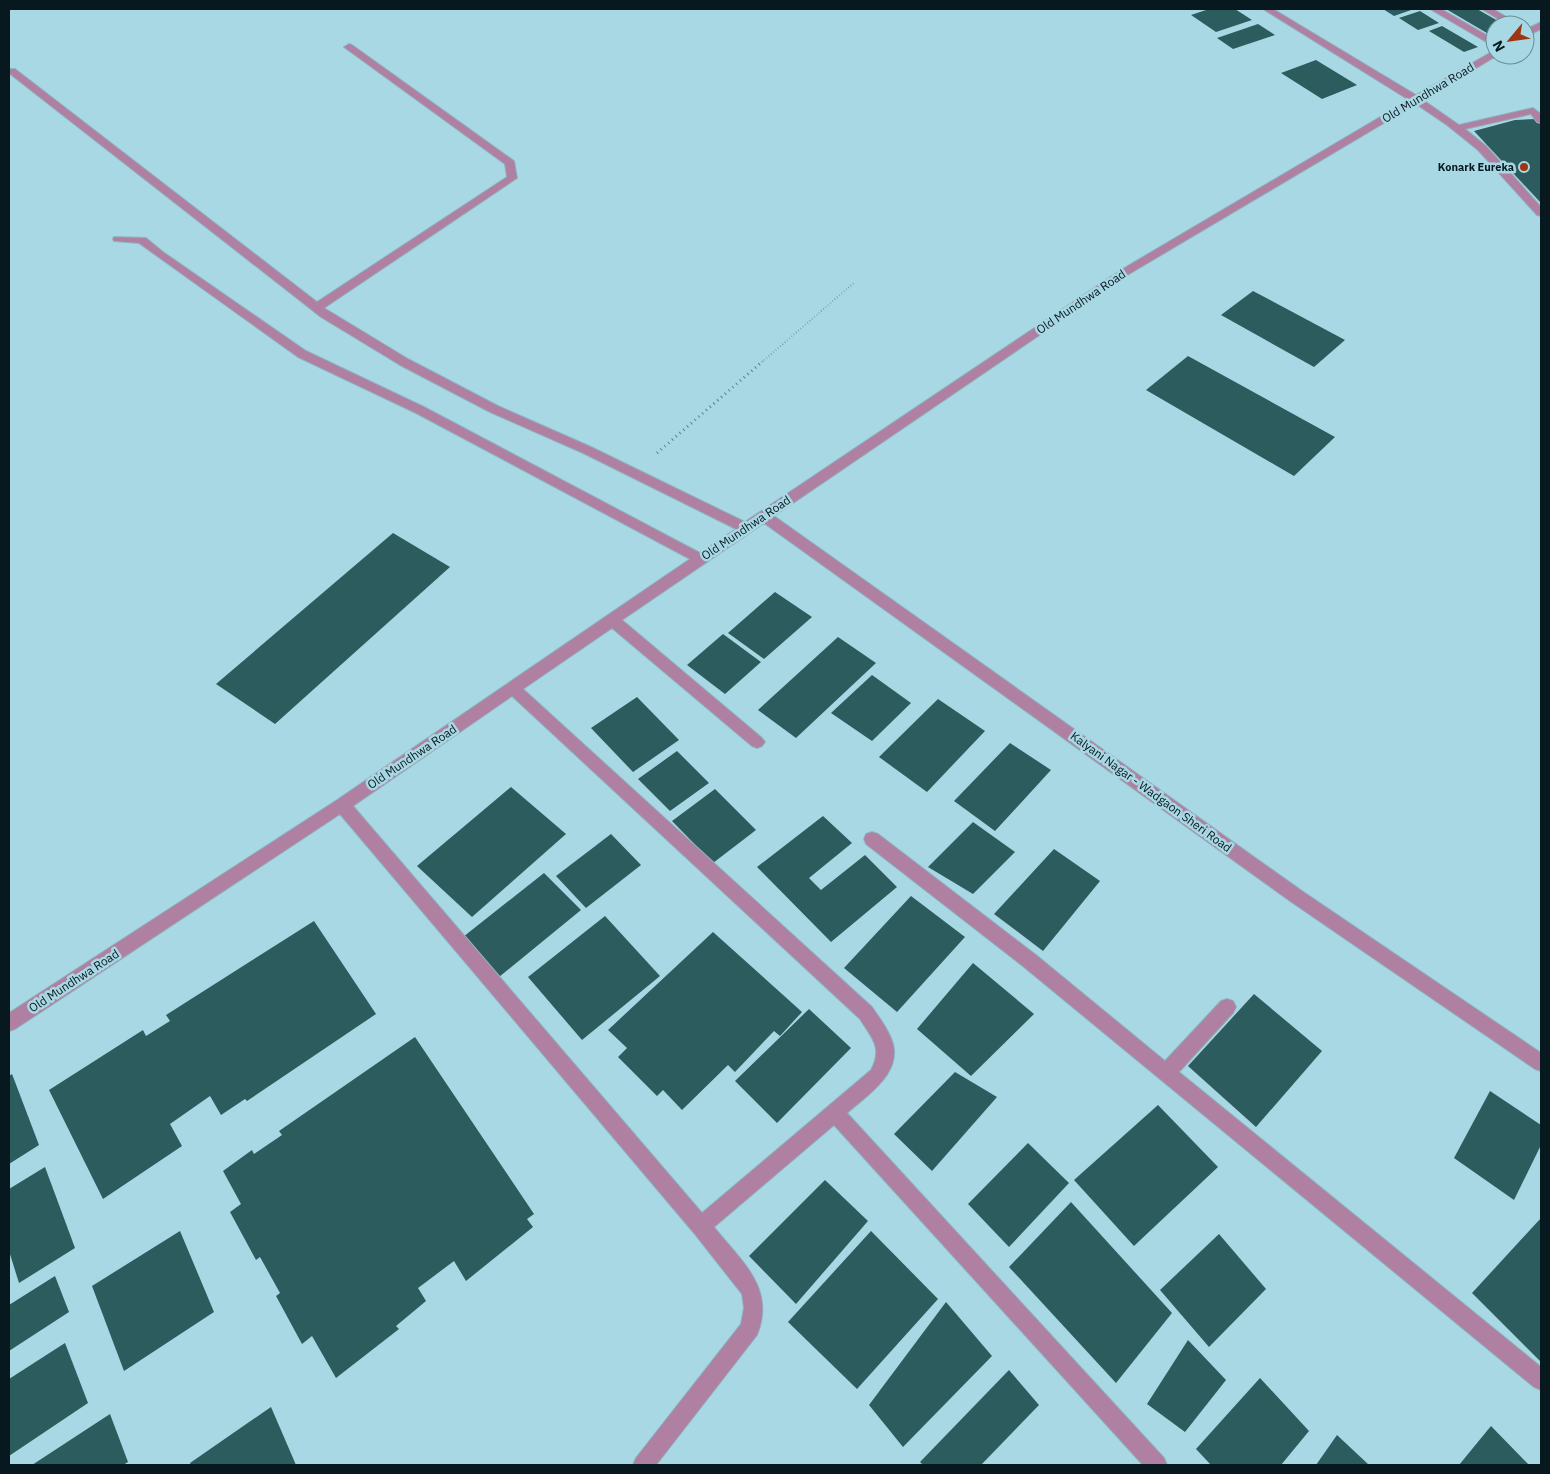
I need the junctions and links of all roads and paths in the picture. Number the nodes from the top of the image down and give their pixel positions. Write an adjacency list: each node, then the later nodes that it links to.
1 (1267, 9): 7 (street)
2 (1435, 9): 3 (street)
3 (1485, 38)
4 (350, 48): 13 (street)
5 (1485, 59): 7 (street, Old Mundhwa Road)
6 (12, 71): 13 (street)
7 (1417, 100): 9 (street); 15 (street, Old Mundhwa Road)
8 (1541, 120): 9 (street)
9 (1457, 128): 10 (street)
10 (1541, 214)
11 (118, 240): 17 (street)
12 (855, 282): 14 (path)
13 (316, 308): 14 (street)
14 (634, 474): 16 (street)
15 (764, 516): 16 (street, Old Mundhwa Road); 25 (street, Kalyani Nagar - Wadgaon Sheri Road)
16 (746, 528): 17 (street, Old Mundhwa Road)
17 (701, 559): 18 (street, Old Mundhwa Road)
18 (612, 620): 19 (street, Old Mundhwa Road); 20 (street)
19 (513, 688): 21 (street, Old Mundhwa Road); 27 (street)
20 (758, 742)
21 (342, 805): 24 (street, Old Mundhwa Road); 28 (street)
22 (872, 838): 26 (street)
23 (1227, 1007): 26 (street)
24 (9, 1023)
25 (1541, 1063)
26 (1166, 1073): 29 (street)
27 (834, 1112): 28 (street); 31 (street)
28 (701, 1226): 30 (street)
29 (1541, 1380)
30 (643, 1465)
31 (1157, 1465)

